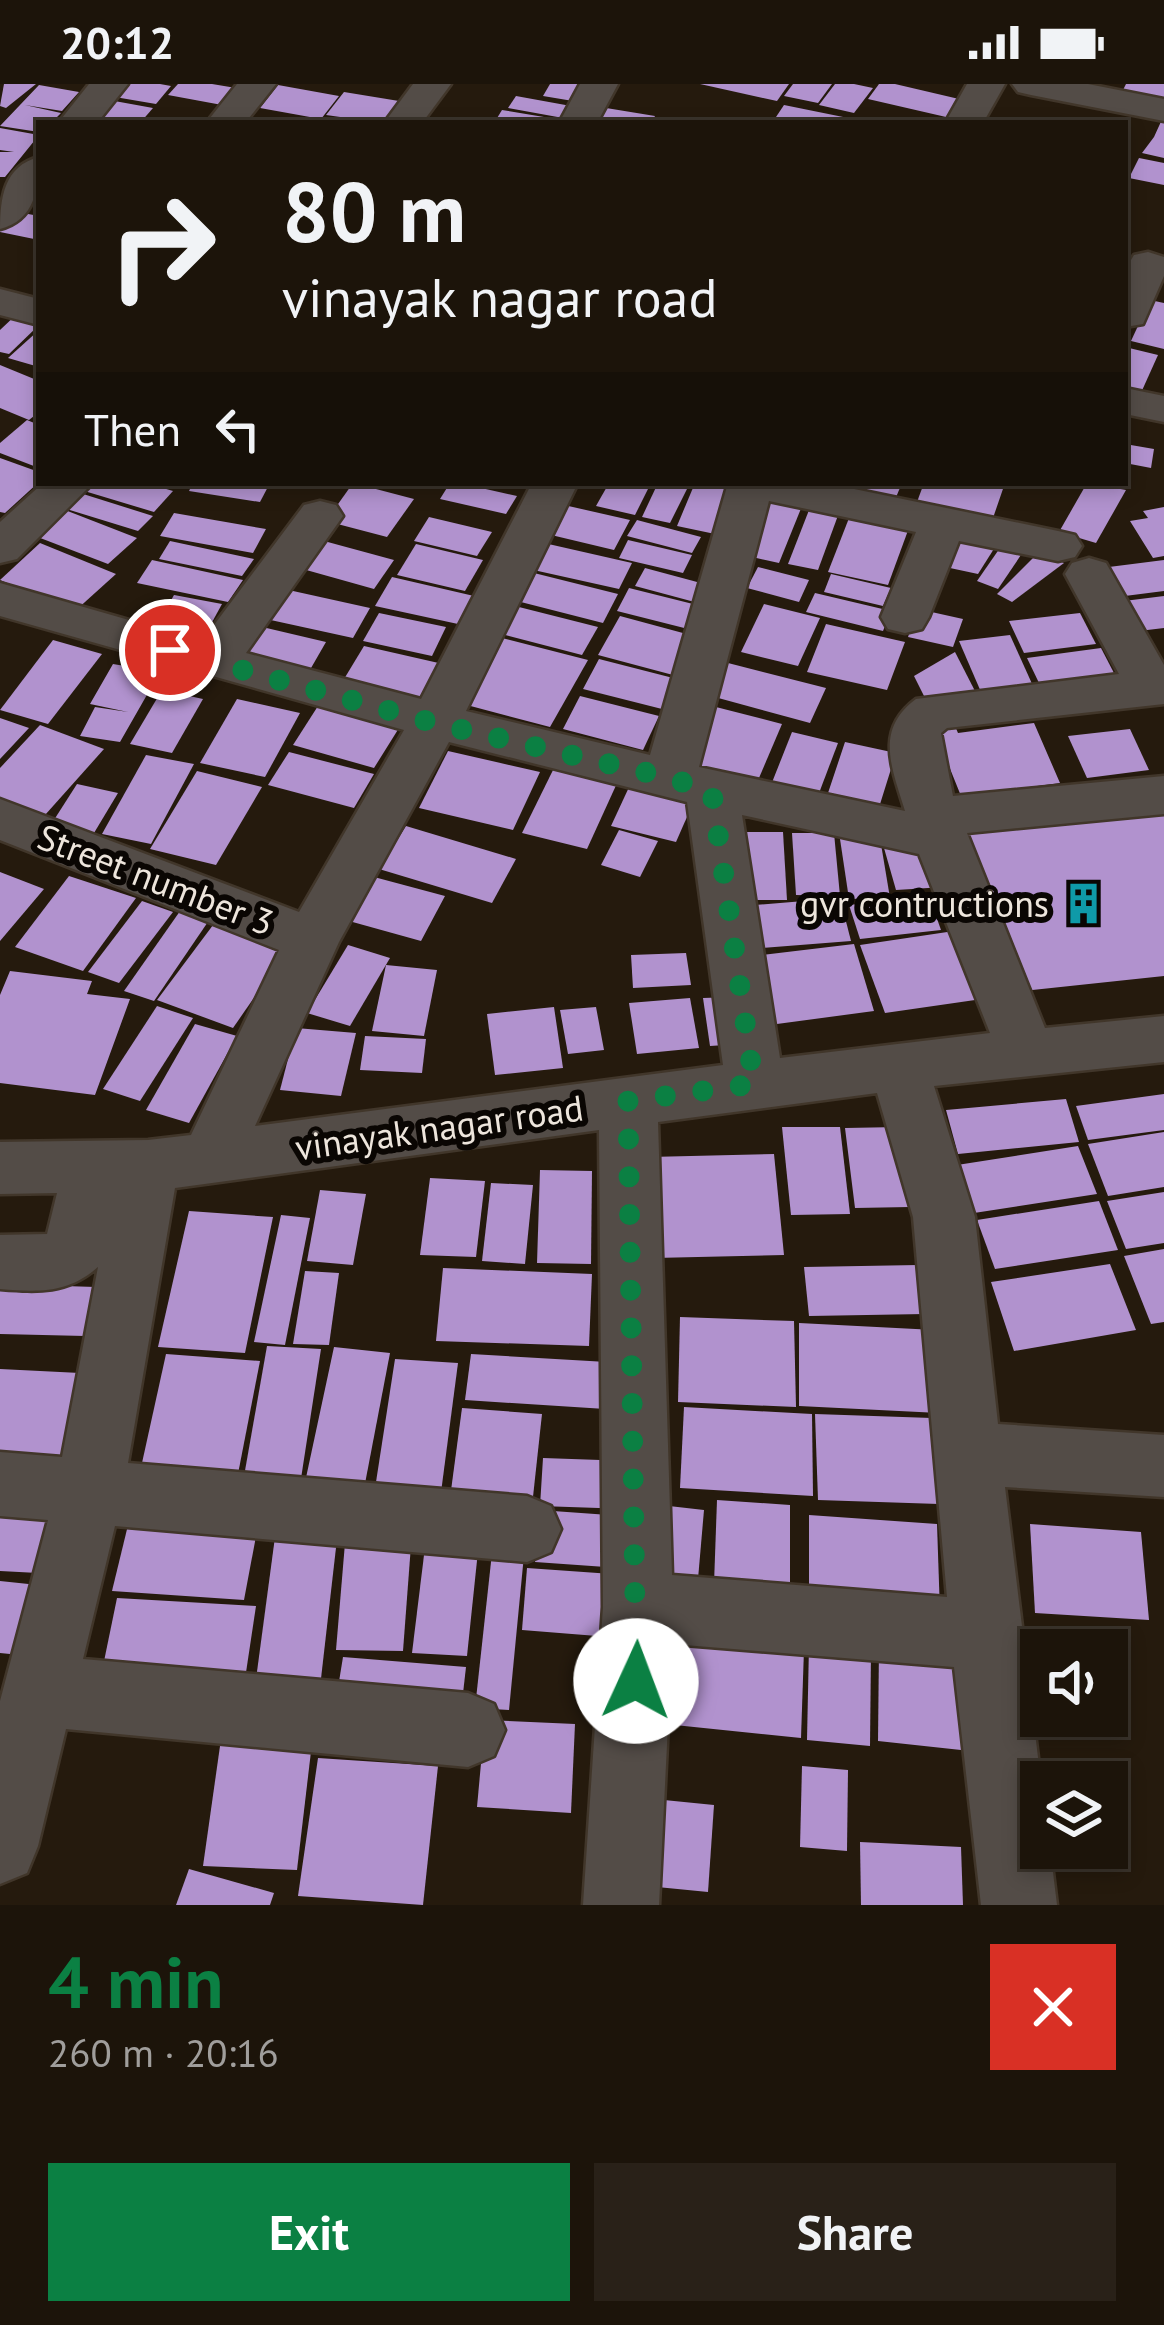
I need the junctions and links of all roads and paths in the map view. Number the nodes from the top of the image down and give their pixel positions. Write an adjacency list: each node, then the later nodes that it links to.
1 (109, 84): 8 (street)
2 (257, 84): 9 (street)
3 (432, 84): 10 (street)
4 (599, 84): 11 (street)
5 (986, 84): 12 (street)
6 (1031, 84): 7 (street)
7 (1164, 110)
8 (79, 120)
9 (227, 120)
10 (405, 120)
11 (580, 120)
12 (966, 120)
13 (36, 173): 14 (street)
14 (0, 217)
15 (1146, 264): 18 (street)
16 (0, 302): 17 (street)
17 (36, 311)
18 (1128, 315)
19 (1128, 402): 20 (street)
20 (1164, 409)
21 (67, 486): 27 (street)
22 (553, 486): 32 (street)
23 (752, 486): 33 (street)
24 (767, 486): 26 (street)
25 (320, 516): 30 (street)
26 (943, 523): 29 (street); 31 (street)
27 (0, 548)
28 (0, 598): 30 (street)
29 (905, 617)
30 (213, 662): 32 (street)
31 (1158, 688): 36 (street)
32 (434, 723): 33 (street); 37 (street)
33 (691, 785): 36 (street); 41 (street)
34 (1164, 795): 36 (street)
35 (0, 819): 37 (street, Street number 3)
36 (939, 828): 39 (street)
37 (313, 940): 43 (street)
38 (1164, 1039): 39 (street, vinayak nagar road)
39 (1027, 1053): 40 (street, vinayak nagar road)
40 (898, 1066): 41 (street, vinayak nagar road); 46 (street)
41 (754, 1084): 42 (street, vinayak nagar road)
42 (628, 1101): 43 (street, vinayak nagar road); 51 (street)
43 (151, 1163): 44 (street, vinayak nagar road); 45 (street); 49 (street)
44 (0, 1168)
45 (0, 1262)
46 (968, 1453): 47 (street); 52 (street)
47 (1164, 1466)
48 (0, 1484): 49 (street)
49 (89, 1491): 50 (street); 53 (street)
50 (527, 1529)
51 (638, 1607): 52 (street); 56 (street)
52 (986, 1635): 57 (street)
53 (40, 1691): 54 (street); 55 (street)
54 (468, 1730)
55 (0, 1846)
56 (622, 1905)
57 (1019, 1905)

